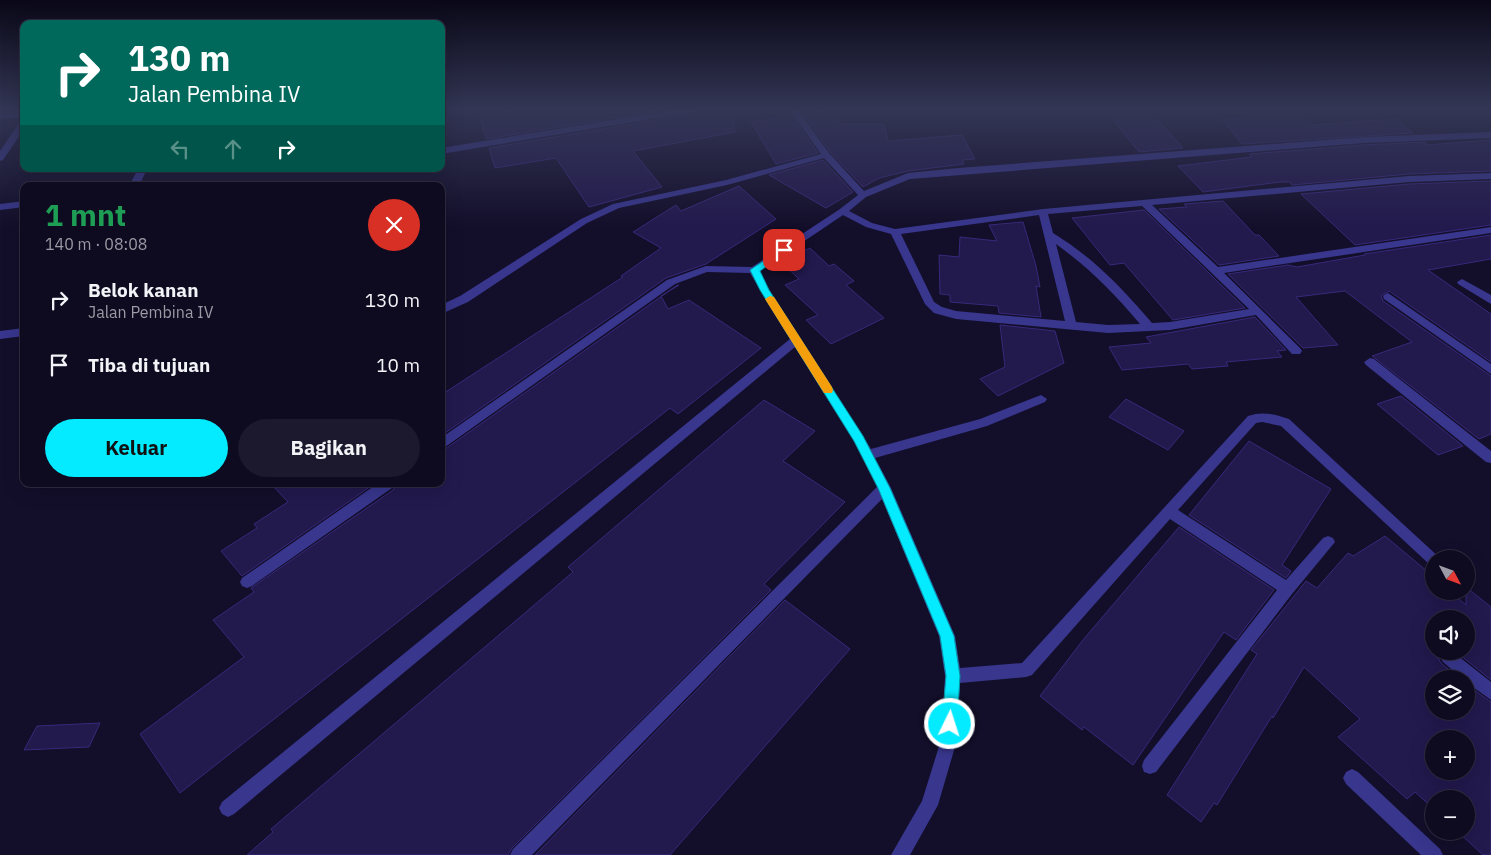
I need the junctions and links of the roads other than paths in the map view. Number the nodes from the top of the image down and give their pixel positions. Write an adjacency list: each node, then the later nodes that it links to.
1 (822, 149): 3 (street)
2 (1248, 149): 5 (street)
3 (826, 155): 5 (street); 19 (street)
4 (1491, 176): 6 (street)
5 (863, 195): 9 (street)
6 (1144, 203): 10 (street); 15 (street)
7 (20, 204): 8 (street)
8 (0, 207)
9 (843, 211): 12 (street); 14 (street)
10 (1043, 212): 12 (street); 13 (street)
11 (1491, 230): 15 (street)
12 (896, 232): 21 (street)
13 (1050, 235): 21 (street); 22 (street)
14 (754, 270): 25 (street); 30 (street)
15 (1215, 270): 20 (street)
16 (1462, 282): 18 (street)
17 (1388, 296): 28 (street)
18 (1491, 300)
19 (445, 308)
20 (1258, 311): 22 (street); 26 (street)
21 (1071, 325): 22 (street)
22 (1149, 327)
23 (20, 332): 24 (street)
24 (0, 334)
25 (796, 340): 31 (street); 45 (street)
26 (1296, 351)
27 (1370, 362): 32 (street)
28 (1491, 370)
29 (1041, 399): 31 (street)
30 (445, 442)
31 (867, 455): 34 (street)
32 (1491, 458)
33 (383, 487): 38 (street)
34 (884, 488): 41 (street); 46 (street)
35 (1170, 512): 37 (street); 39 (street); 41 (street)
36 (1328, 542): 39 (street)
37 (1425, 552)
38 (247, 582)
39 (1287, 589): 43 (street)
40 (1452, 660): 42 (street)
41 (953, 676): 47 (street)
42 (1491, 692)
43 (1150, 766)
44 (1352, 778): 48 (street)
45 (228, 808)
46 (519, 855)
47 (900, 855)
48 (1434, 855)

